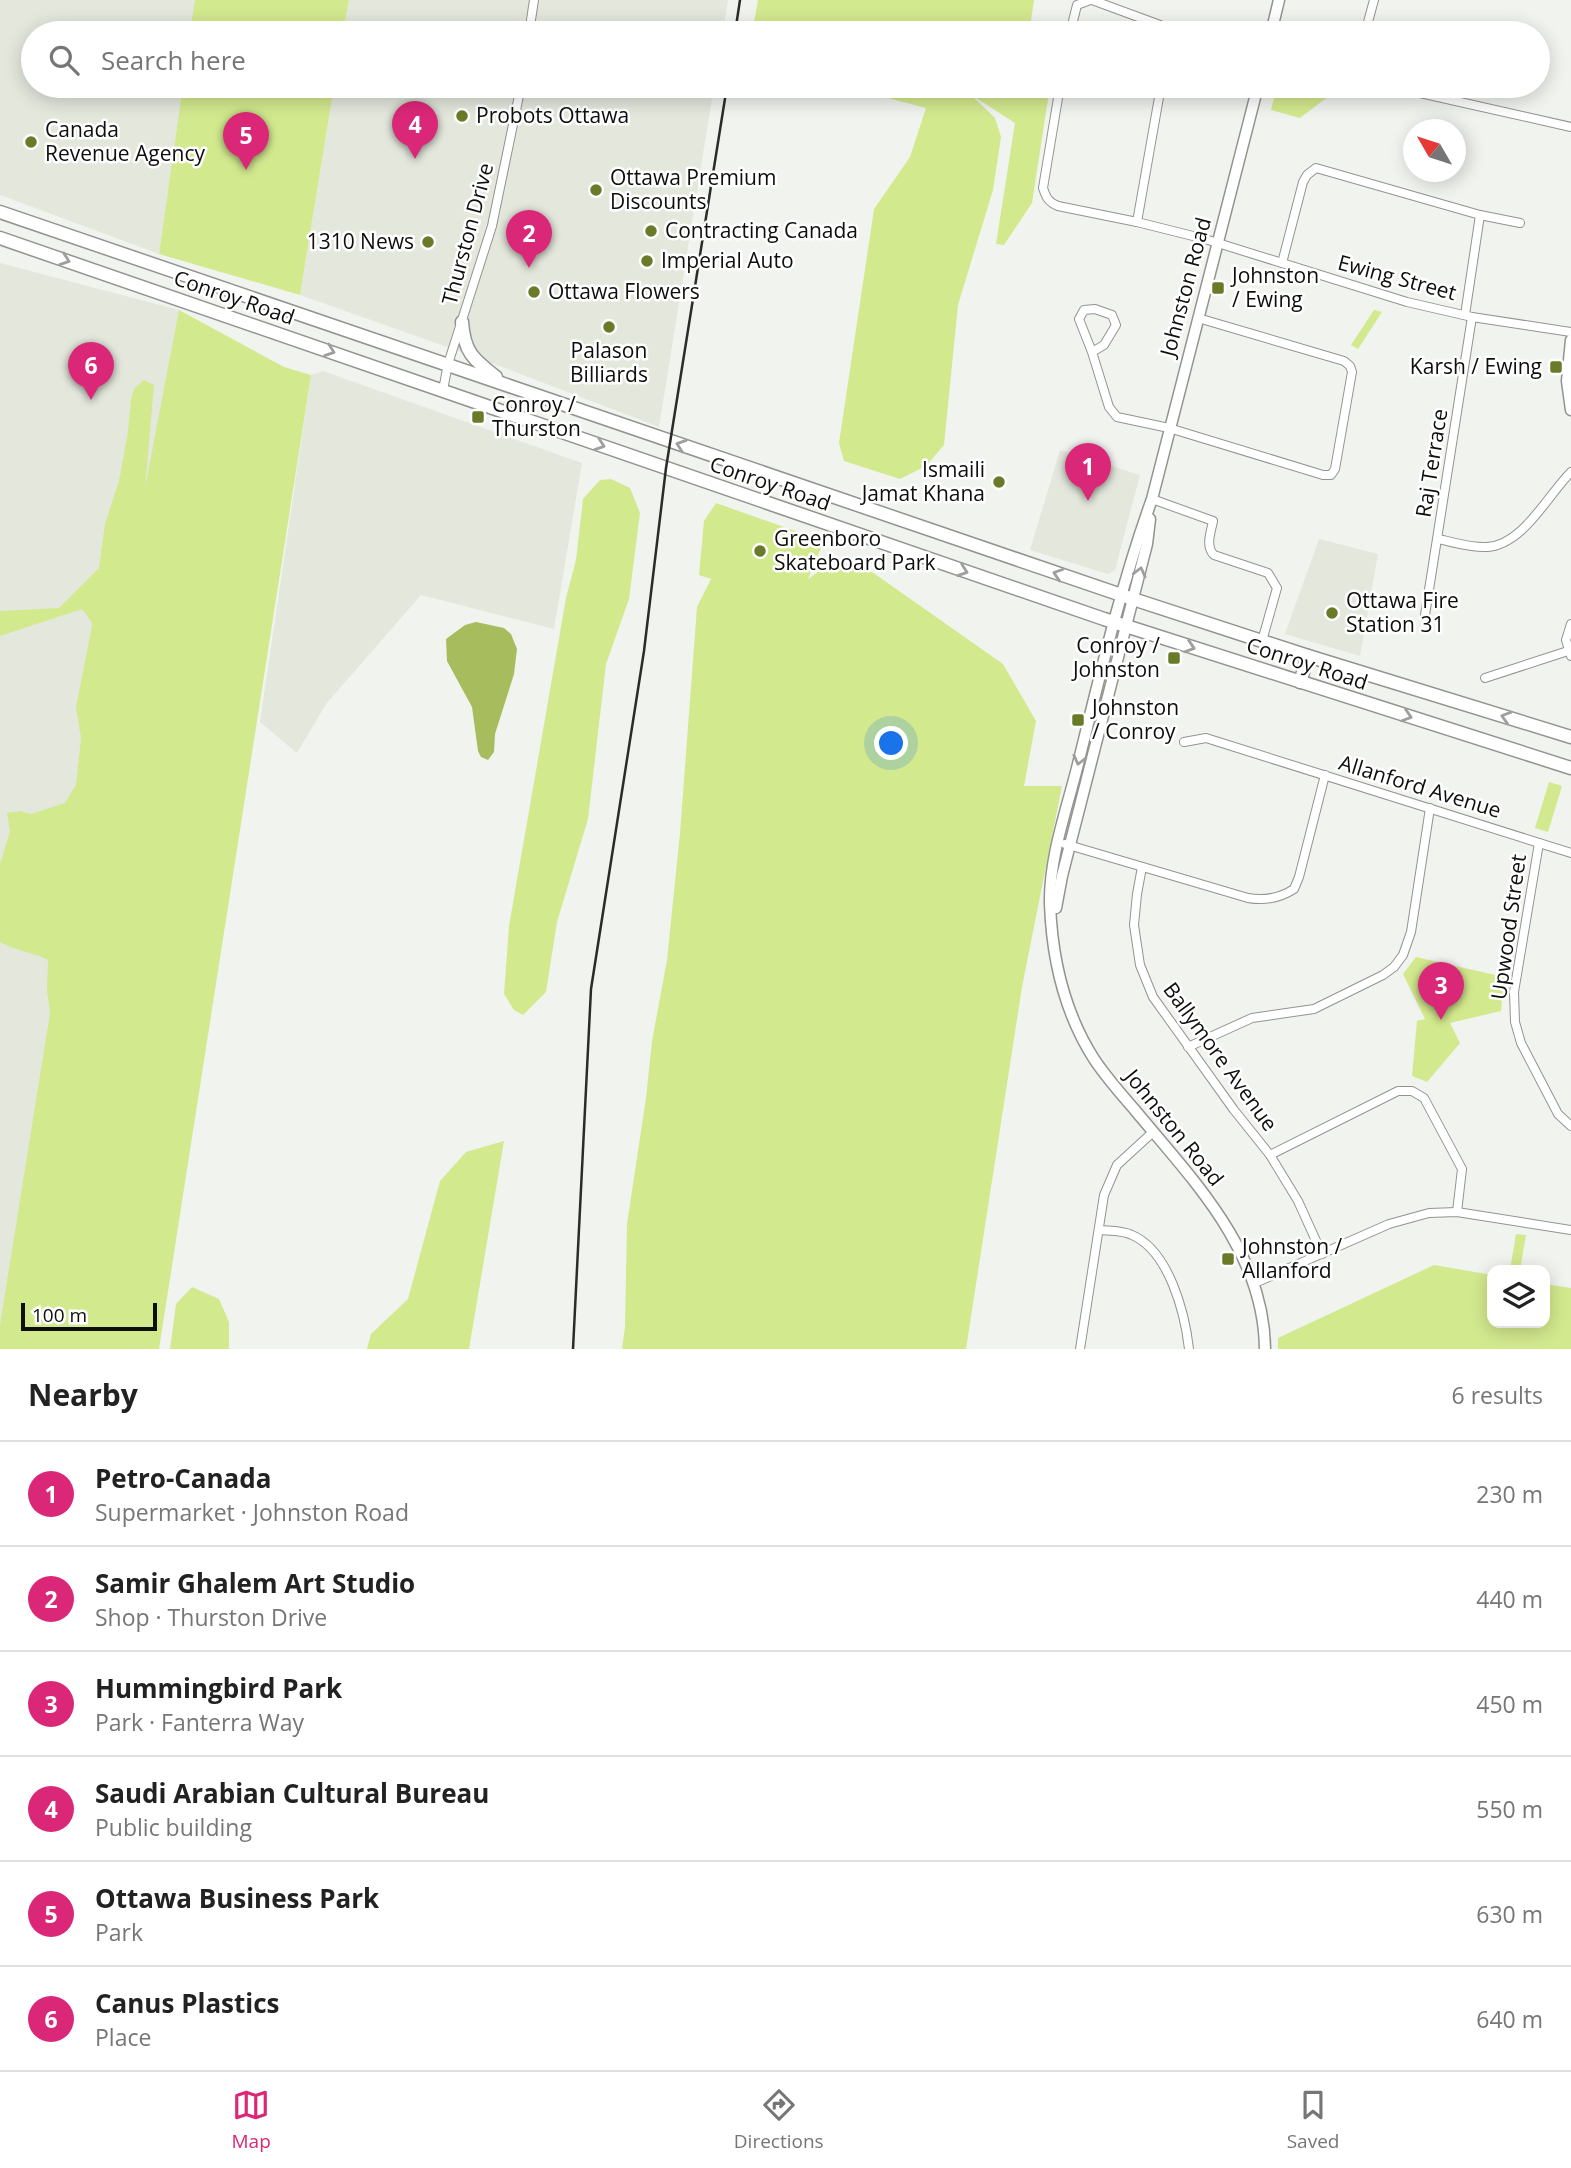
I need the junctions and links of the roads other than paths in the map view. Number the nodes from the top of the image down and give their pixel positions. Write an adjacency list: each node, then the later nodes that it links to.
1 (534, 0): 5 (street)
2 (1091, 0): 6 (street); 7 (street)
3 (1279, 0): 8 (street)
4 (1374, 0): 9 (street)
5 (531, 21)
6 (1073, 21)
7 (1151, 21)
8 (1274, 21)
9 (1368, 21)
10 (519, 98): 25 (street, Thurston Drive)
11 (1058, 98): 18 (street, Ewing Street)
12 (1159, 98): 18 (street)
13 (1255, 98): 21 (street, Johnston Road)
14 (1442, 98): 15 (street)
15 (1571, 127)
16 (0, 212): 29 (main road, Conroy Road)
17 (1480, 215): 19 (street); 22 (street); 23 (street, Raj Terrace)
18 (1136, 222): 21 (street, Ewing Street)
19 (1520, 223)
20 (0, 237): 31 (main road, Conroy Road, one-way to 31)
21 (1217, 243): 22 (street, Ewing Street); 24 (street, Johnston Road)
22 (1282, 263): 23 (street, Ewing Street)
23 (1469, 316): 26 (street, Ewing Street); 36 (street, Raj Terrace)
24 (1198, 318): 33 (street, Johnston Road); 33 (street)
25 (461, 322): 29 (street, Thurston Drive); 30 (main road)
26 (1571, 332)
27 (1571, 340): 32 (street)
28 (1092, 352): 28 (street); 33 (street)
29 (448, 364): 30 (main road, Conroy Road); 31 (street, Thurston Drive)
30 (507, 385): 37 (main road, Conroy Road, one-way to 30)
31 (443, 390): 39 (main road, Conroy Road, one-way to 39)
32 (1571, 410)
33 (1169, 428): 35 (street, Johnston Road)
34 (1571, 472): 36 (street)
35 (1152, 499): 37 (street, Johnston Road); 41 (street)
36 (1438, 539): 38 (street, Raj Terrace)
37 (1128, 597): 39 (street, Johnston Road); 41 (main road, Conroy Road)
38 (1425, 615)
39 (1120, 624): 45 (main road, Conroy Road, one-way to 45); 51 (street, Johnston Road, one-way to 51); 53 (street, Johnston Road)
40 (1571, 624): 42 (street)
41 (1262, 641): 43 (main road, Conroy Road)
42 (1569, 654): 44 (street)
43 (1308, 656): 45 (main road); 46 (main road, Conroy Road, one-way to 43)
44 (1485, 678)
45 (1300, 682): 48 (main road, Conroy Road, one-way to 48)
46 (1571, 737)
47 (1185, 742): 49 (street)
48 (1571, 768)
49 (1325, 775): 50 (street, Allanford Avenue); 55 (street, Allanford Avenue)
50 (1430, 808): 52 (street, Allanford Avenue); 57 (street)
51 (1058, 842): 53 (street, Allanford Avenue); 56 (street, Johnston Road)
52 (1539, 843): 54 (street, Allanford Avenue); 58 (street, Upwood Street)
53 (1070, 845): 55 (street, Allanford Avenue); 56 (street, Johnston Road)
54 (1571, 853)
55 (1142, 867): 57 (street, Ballymore Avenue)
56 (1052, 931): 59 (street, Johnston Road)
57 (1188, 1047): 60 (street, Ballymore Avenue)
58 (1571, 1126)
59 (1153, 1132): 62 (street); 65 (street, Johnston Road)
60 (1270, 1155): 61 (street); 64 (street, Ballymore Avenue)
61 (1457, 1212): 63 (street); 64 (street)
62 (1099, 1230): 66 (street); 67 (street)
63 (1571, 1230)
64 (1322, 1254): 65 (street)
65 (1255, 1283): 68 (street, Johnston Road)
66 (1080, 1349)
67 (1189, 1349)
68 (1265, 1349)

